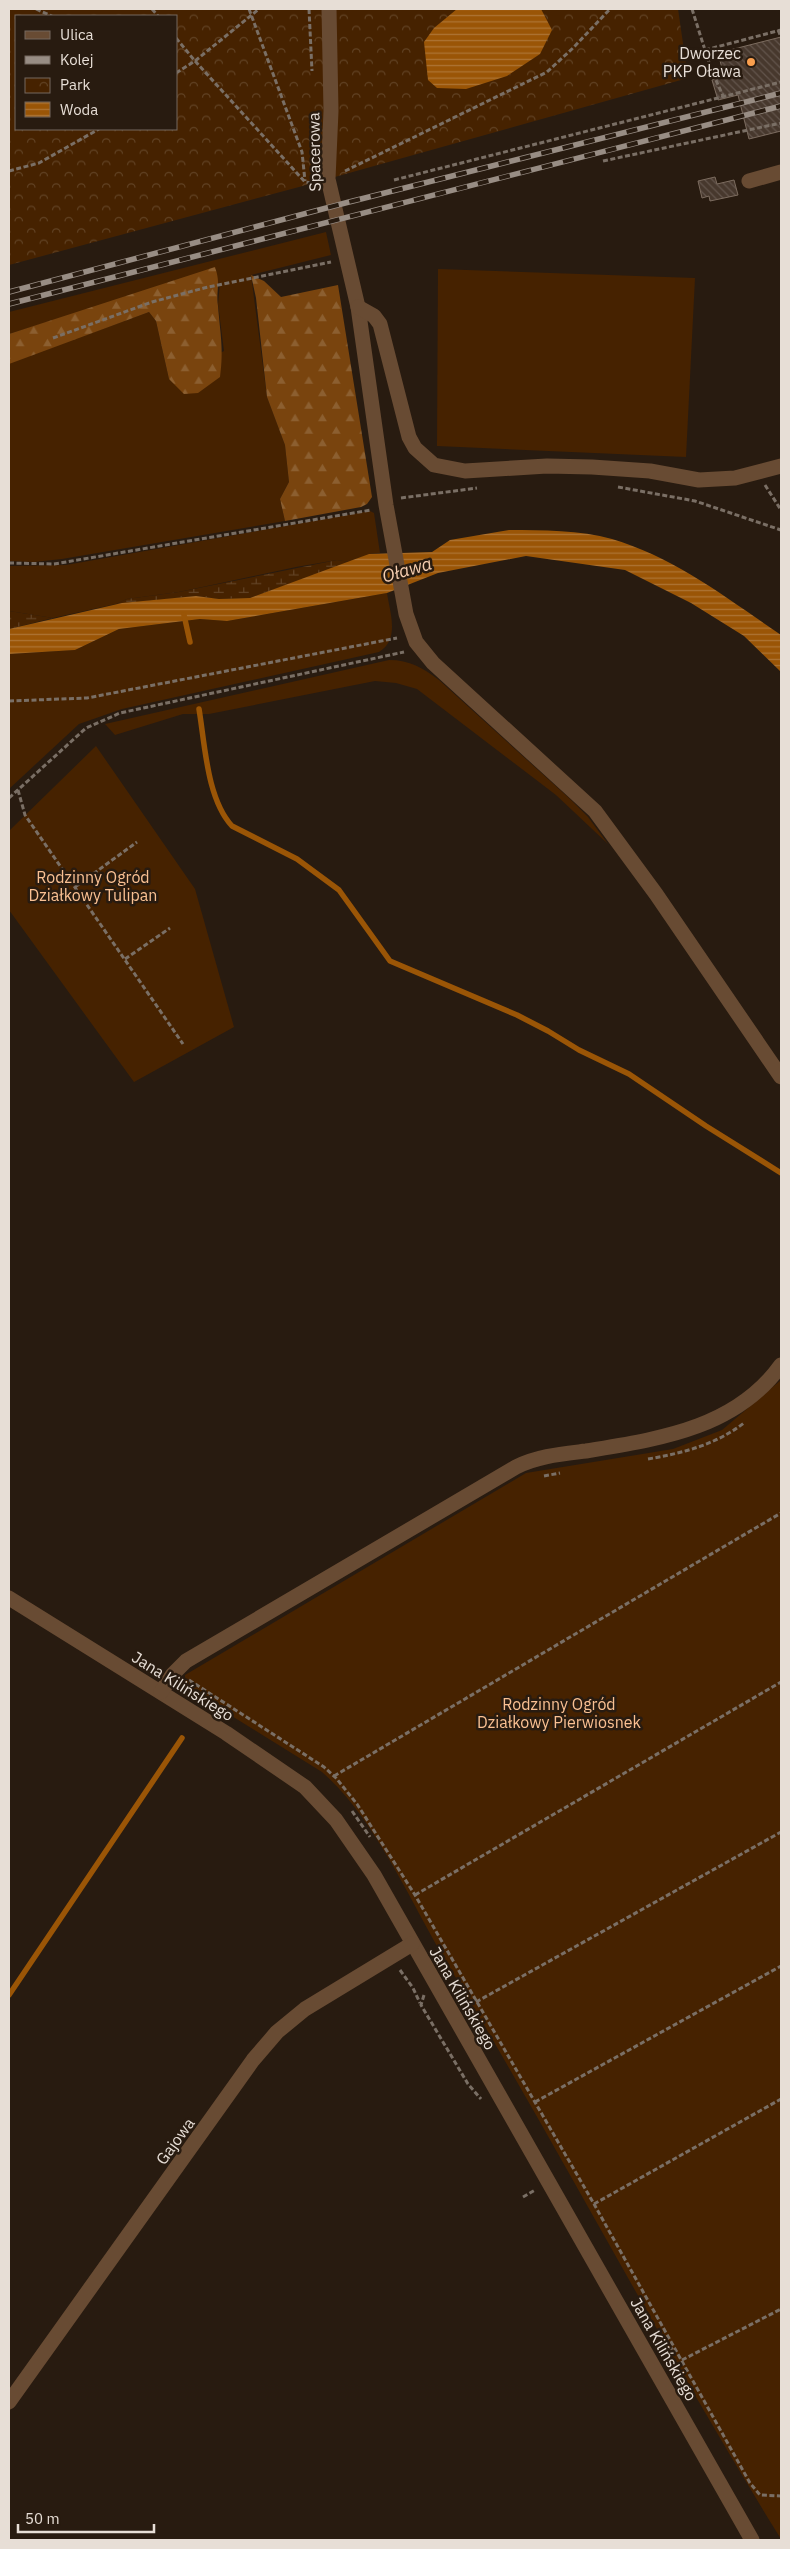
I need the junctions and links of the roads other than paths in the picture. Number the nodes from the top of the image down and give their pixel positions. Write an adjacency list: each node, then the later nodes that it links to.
1 (329, 9): 4 (street, Spacerowa)
2 (781, 172): 3 (street)
3 (749, 181)
4 (358, 307): 5 (street); 6 (street, Spacerowa)
5 (781, 466)
6 (781, 1077)
7 (781, 1365): 9 (street)
8 (9, 1598): 9 (street, Jana Kilińskiego)
9 (161, 1692): 10 (street, Jana Kilińskiego)
10 (412, 1944): 11 (street, Gajowa); 12 (street, Jana Kilińskiego)
11 (9, 2402)
12 (752, 2540)

